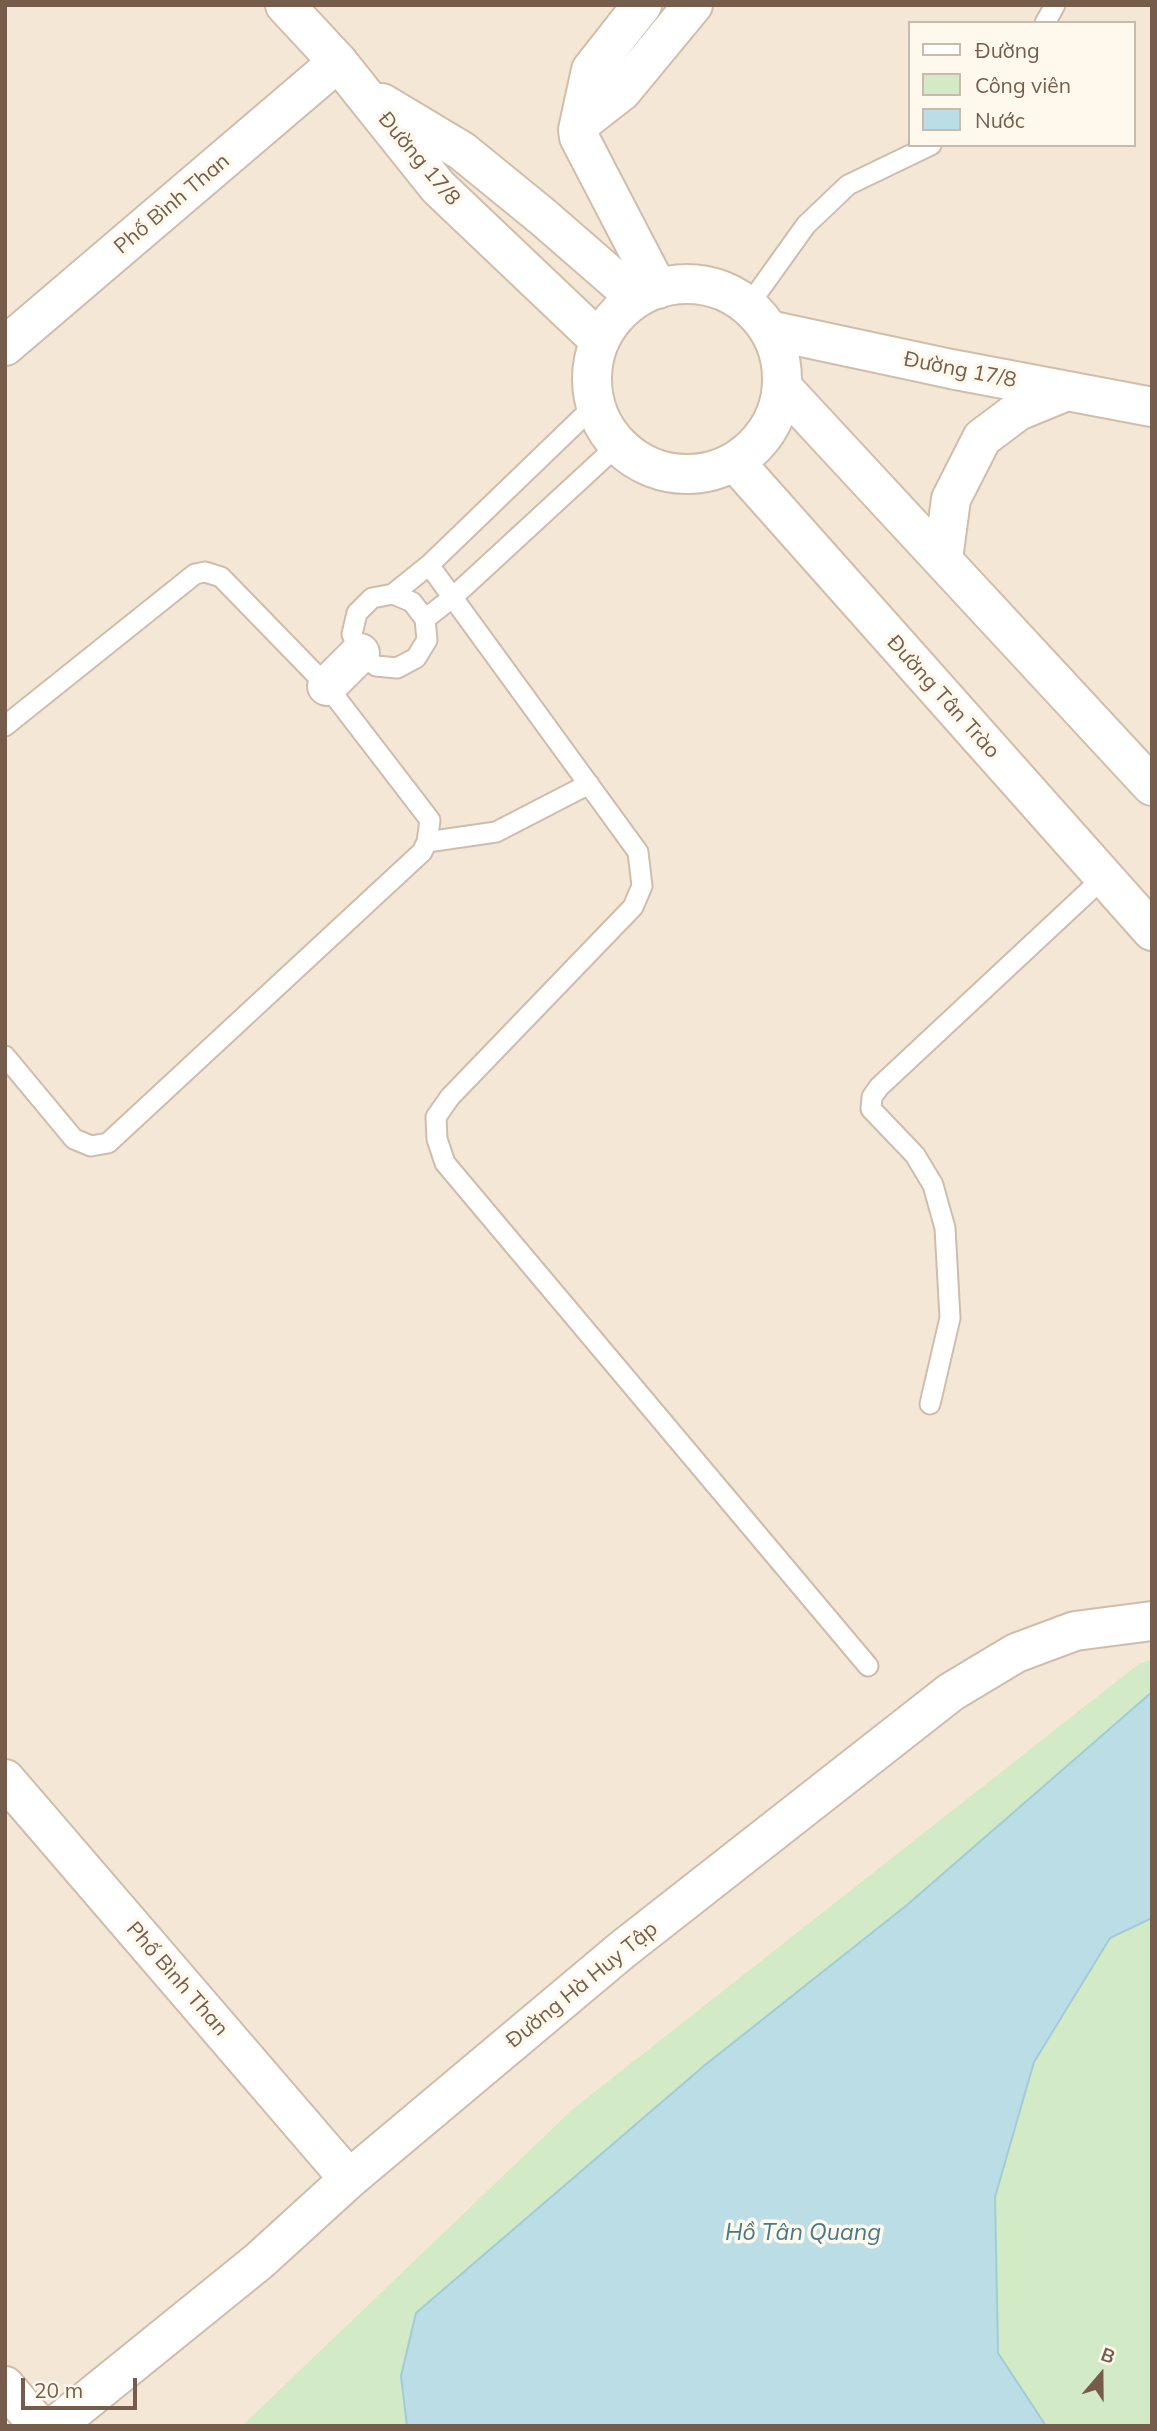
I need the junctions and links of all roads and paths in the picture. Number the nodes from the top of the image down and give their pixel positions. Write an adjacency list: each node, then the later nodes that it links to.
1 (285, 5): 6 (street, Đường 17/8)
2 (642, 5): 8 (street)
3 (693, 5): 8 (street)
4 (1055, 5): 5 (lane)
5 (1046, 21)
6 (338, 62): 7 (street, Đường 17/8); 13 (street, Phố Bình Than)
7 (362, 91): 10 (street, Đường 17/8); 12 (street, Đường 17/8)
8 (581, 123): 10 (street)
9 (927, 147): 11 (lane)
10 (647, 293): 11 (street); 12 (street)
11 (758, 318): 14 (street); 15 (street, Đường 17/8)
12 (600, 341): 16 (street)
13 (5, 346)
14 (783, 388): 19 (street); 20 (street)
15 (1067, 391): 17 (street, Đường 17/8); 20 (street)
16 (595, 405): 18 (street); 21 (lane)
17 (1152, 407)
18 (618, 445): 19 (street); 23 (lane)
19 (734, 462): 31 (street, Đường Tân Trào)
20 (943, 559): 29 (street)
21 (429, 565): 22 (lane); 23 (lane)
22 (393, 594): 24 (lane); 25 (lane)
23 (452, 598): 24 (lane); 28 (lane)
24 (425, 619): 25 (lane)
25 (360, 653): 26 (street)
26 (327, 686): 27 (lane); 30 (lane)
27 (5, 726)
28 (589, 784): 30 (lane); 36 (lane)
29 (1152, 786)
30 (427, 842): 33 (lane)
31 (1103, 878): 32 (street, Đường Tân Trào); 34 (lane)
32 (1152, 931)
33 (5, 1056)
34 (930, 1404)
35 (1152, 1620): 38 (street, Đường Hà Huy Tập)
36 (868, 1666)
37 (5, 1779): 38 (street, Phố Bình Than)
38 (349, 2179): 41 (street, Đường Hà Huy Tập)
39 (5, 2386): 40 (street)
40 (39, 2426)
41 (55, 2426)

